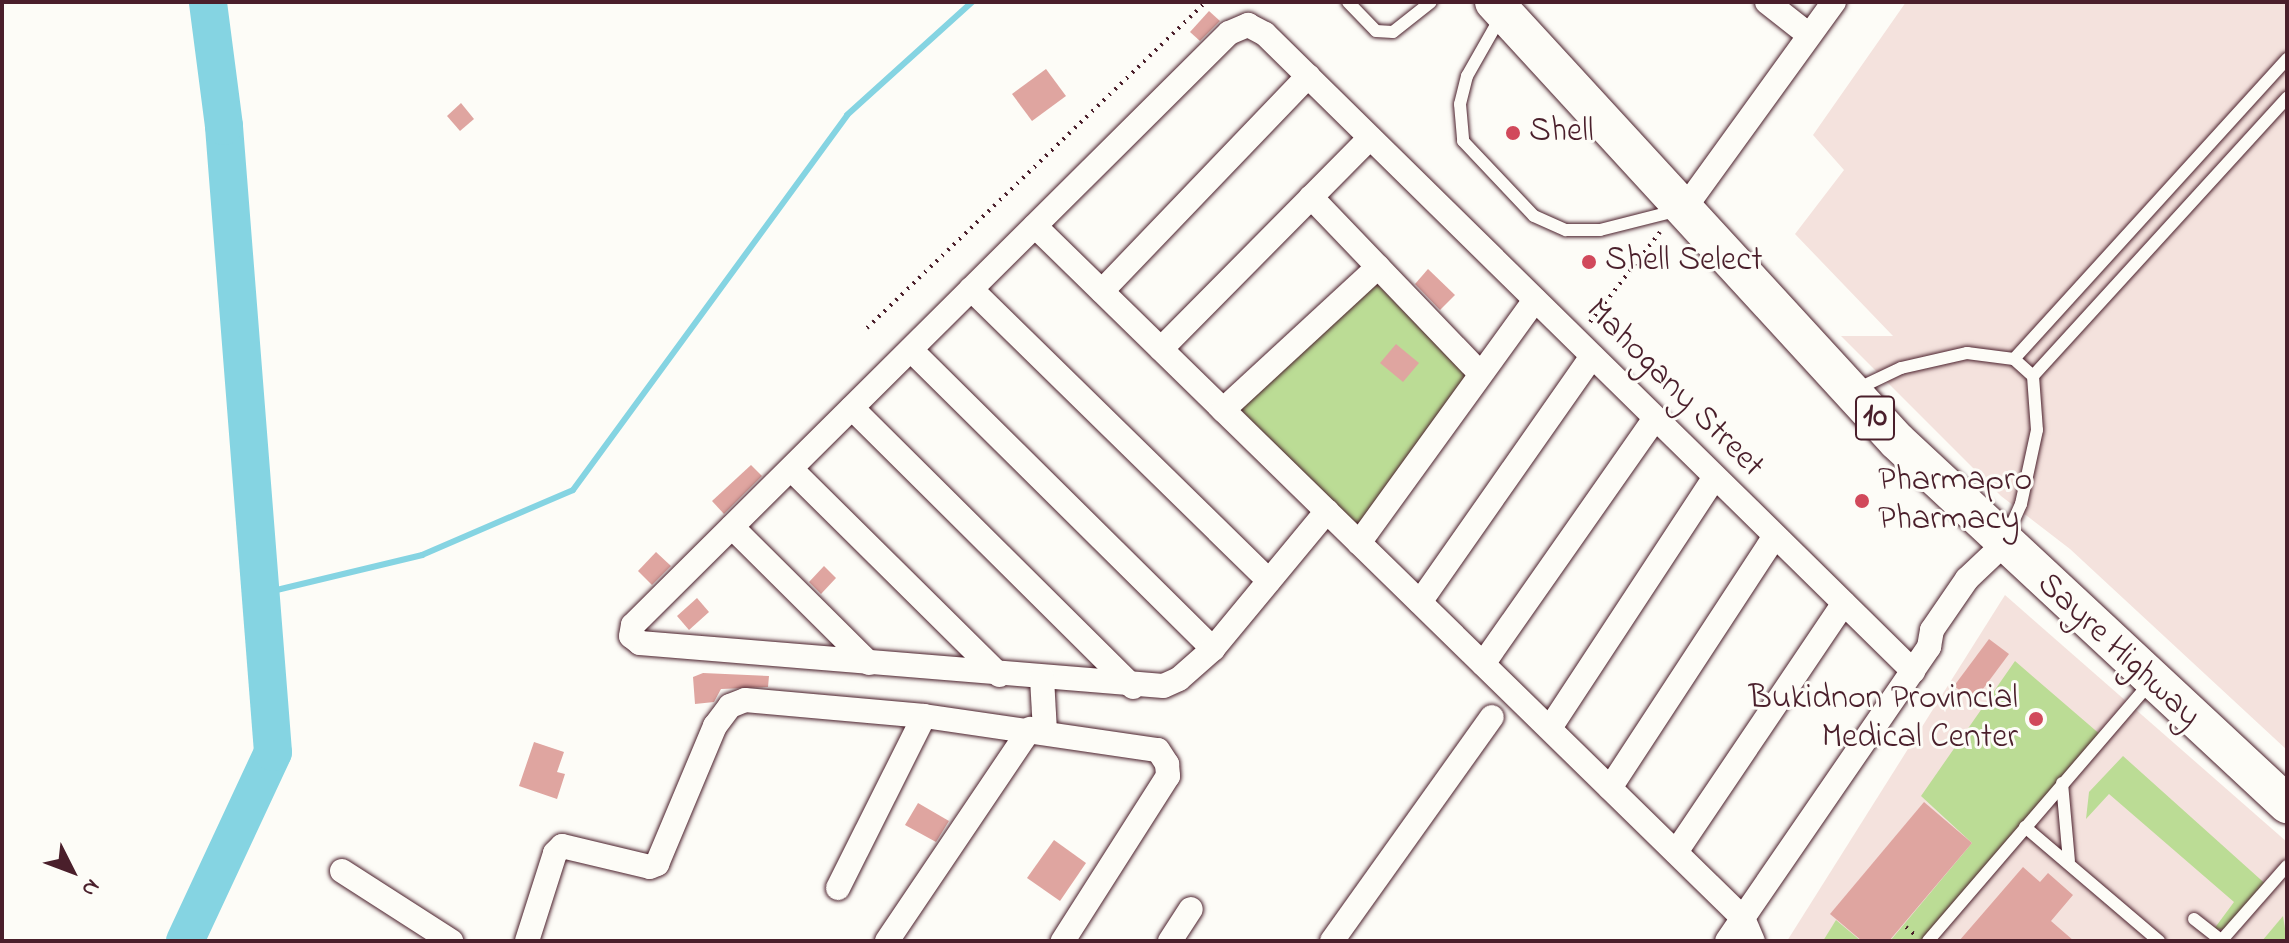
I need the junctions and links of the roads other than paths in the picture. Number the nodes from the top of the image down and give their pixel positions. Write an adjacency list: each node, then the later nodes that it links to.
1 (1348, 2): 2 (lane)
2 (1431, 2)
3 (1767, 2): 6 (street)
4 (1834, 2): 6 (street)
5 (1498, 7): 12 (highway, Sayre Highway / 10); 12 (lane)
6 (1809, 35): 12 (street)
7 (2287, 59): 21 (lane)
8 (1308, 76): 10 (street, Mahogany Street); 13 (street, Mahogany Street); 16 (street)
9 (2287, 98): 23 (lane)
10 (1370, 138): 11 (street); 17 (street, Mahogany Street)
11 (1311, 197): 14 (street); 19 (street)
12 (1684, 209): 24 (highway, Sayre Highway / 10)
13 (1035, 226): 15 (street); 16 (street)
14 (1378, 267): 22 (street); 26 (street)
15 (971, 289): 20 (street); 35 (street)
16 (1102, 291): 19 (street)
17 (1535, 300): 18 (street, Mahogany Street); 22 (street)
18 (1585, 348): 27 (street, Mahogany Street); 36 (street)
19 (1161, 349): 26 (street)
20 (911, 350): 25 (street); 38 (street)
21 (2014, 359): 23 (lane); 24 (lane)
22 (1481, 374): 33 (street)
23 (2033, 376): 34 (lane)
24 (1851, 392): 34 (highway, Sayre Highway / 10)
25 (852, 408): 28 (street); 45 (street)
26 (1223, 410): 30 (street)
27 (1655, 418): 29 (street, Mahogany Street); 40 (street)
28 (791, 469): 31 (street); 42 (street)
29 (1715, 477): 32 (street, Mahogany Street); 48 (street)
30 (1327, 511): 33 (street); 35 (street)
31 (732, 527): 39 (street); 39 (street)
32 (1775, 536): 37 (street, Mahogany Street); 51 (street)
33 (1359, 543): 36 (street)
34 (1992, 558): 41 (street); 44 (highway, Sayre Highway / 10)
35 (1269, 581): 38 (street)
36 (1420, 602): 40 (street)
37 (1844, 603): 41 (street, Mahogany Street); 54 (street)
38 (1213, 649): 45 (street)
39 (869, 663): 42 (street)
40 (1483, 664): 48 (street)
41 (1913, 671): 60 (street)
42 (999, 675): 43 (street)
43 (1042, 678): 45 (street); 49 (street)
44 (2151, 682): 50 (lane); 52 (highway, Sayre Highway / 10)
45 (1133, 687)
46 (924, 716): 49 (street); 58 (street); 64 (street)
47 (1492, 717): 68 (street)
48 (1550, 728): 51 (street)
49 (1038, 730): 65 (street); 66 (street)
50 (2062, 783): 53 (lane); 55 (lane)
51 (1610, 788): 54 (street)
52 (2287, 804)
53 (2025, 827): 55 (lane); 71 (lane)
54 (1676, 852): 60 (street)
55 (2069, 861): 72 (lane)
56 (2287, 866): 62 (lane)
57 (342, 871): 63 (street)
58 (838, 888)
59 (1191, 909): 67 (street)
60 (1743, 918): 69 (street); 70 (street)
61 (2194, 919): 62 (lane)
62 (2221, 940)
63 (451, 941)
64 (527, 941)
65 (887, 941)
66 (1063, 941)
67 (1170, 941)
68 (1332, 941)
69 (1727, 941)
70 (1753, 941)
71 (1928, 941)
72 (2159, 941)

